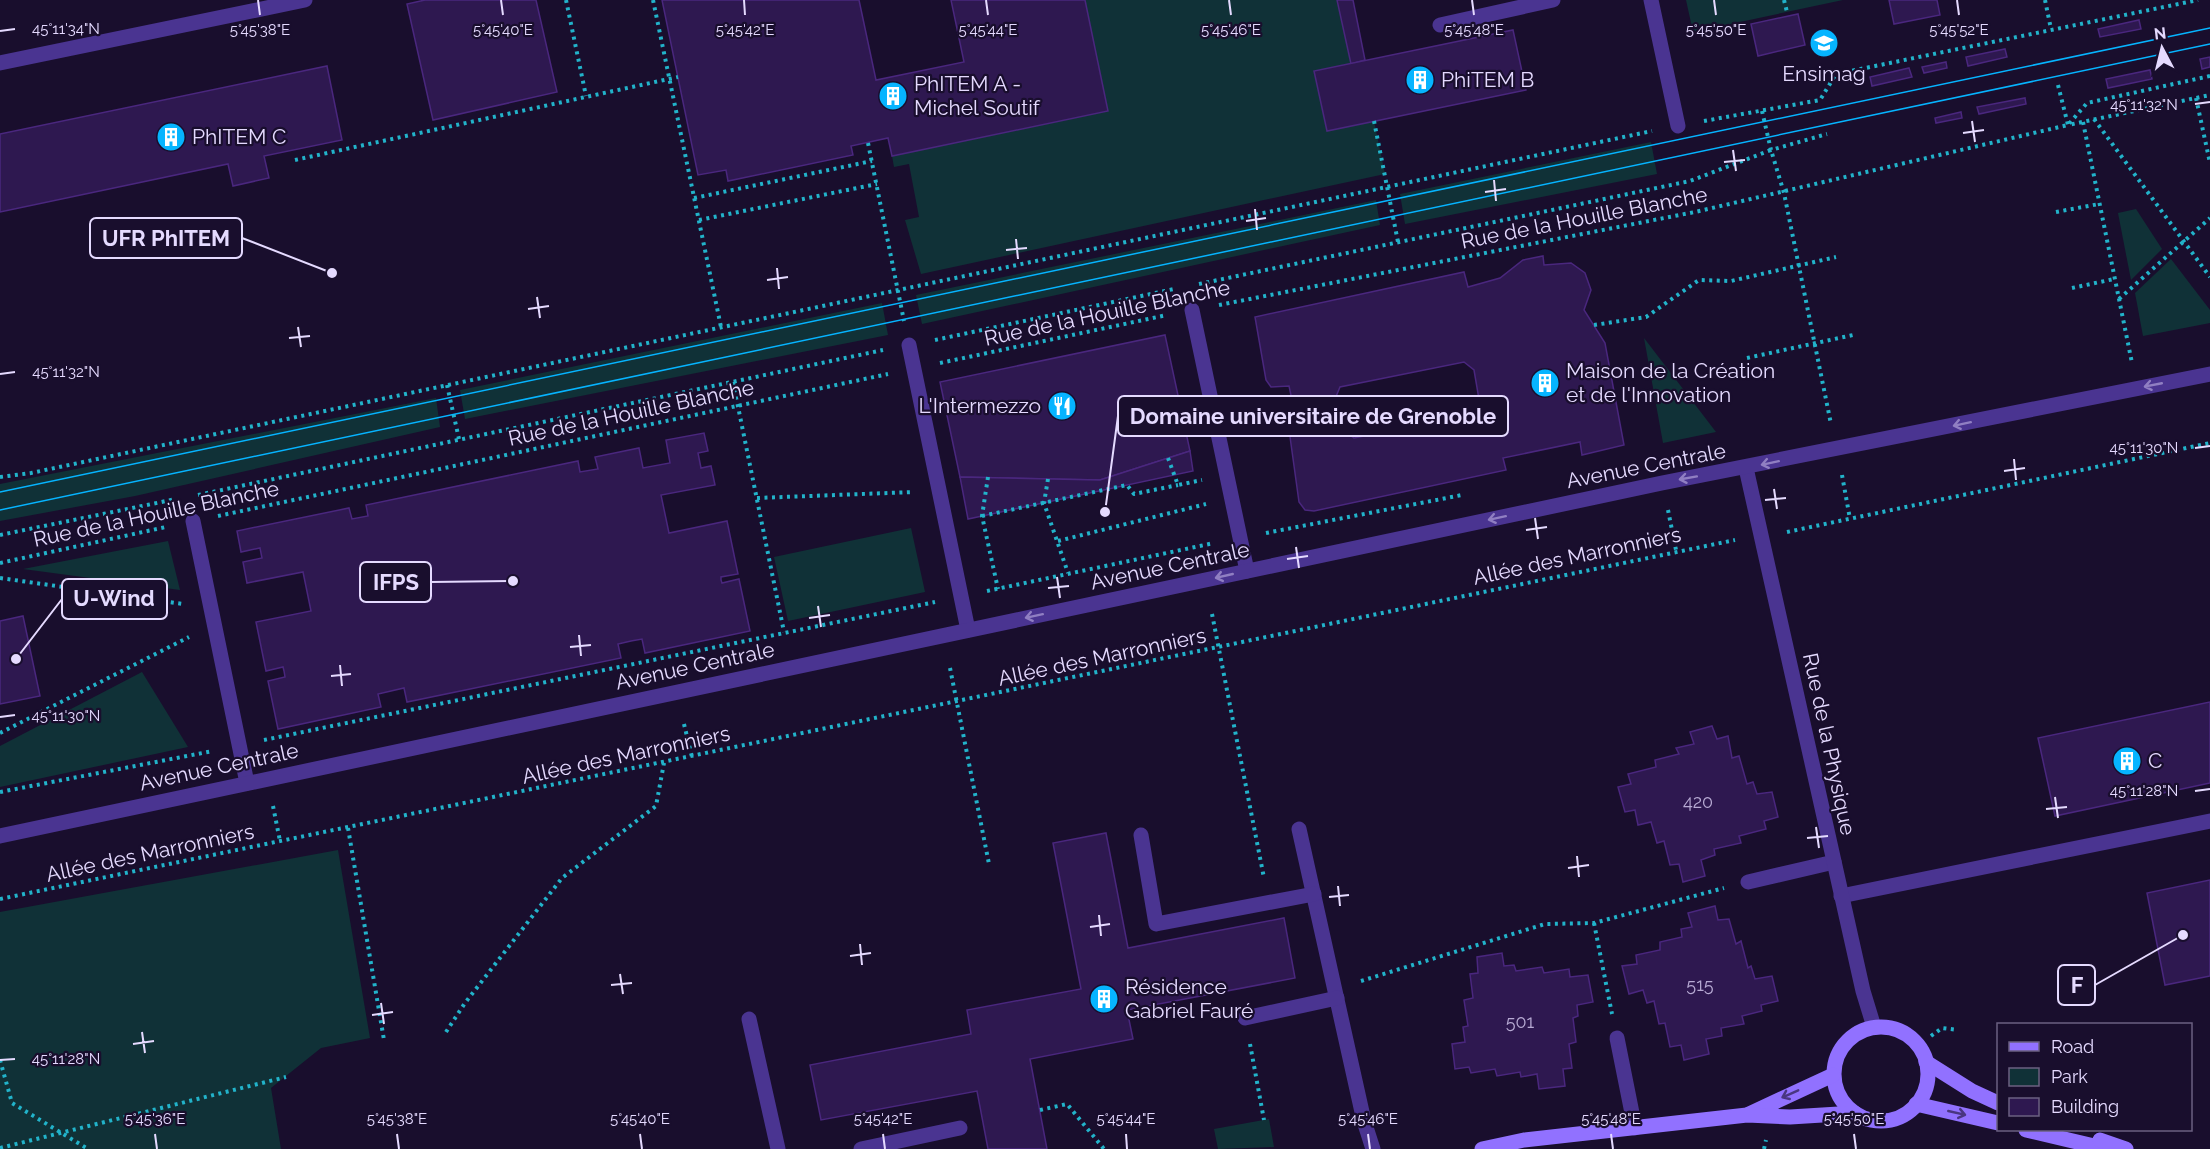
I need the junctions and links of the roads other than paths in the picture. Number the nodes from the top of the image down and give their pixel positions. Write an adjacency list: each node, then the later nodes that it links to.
1 (305, 0): 5 (street)
2 (1553, 0): 4 (street)
3 (1651, 0): 6 (street)
4 (1440, 25)
5 (0, 63)
6 (1678, 126)
7 (1192, 310): 12 (street)
8 (909, 345): 13 (street)
9 (2210, 374): 10 (street, Avenue Centrale, one-way to 10)
10 (1746, 468): 12 (street, Avenue Centrale, one-way to 12); 19 (street, Rue de la Physique)
11 (193, 521): 14 (street)
12 (1247, 571): 13 (street, Avenue Centrale, one-way to 13)
13 (968, 630): 14 (street, Avenue Centrale)
14 (247, 783): 18 (street, Avenue Centrale)
15 (2210, 821): 22 (street)
16 (1299, 829): 21 (street)
17 (1141, 835): 21 (street)
18 (0, 836)
19 (1834, 862): 20 (street); 22 (street, Rue de la Physique)
20 (1748, 882)
21 (1314, 894): 23 (street)
22 (1841, 896): 26 (street, Rue de la Physique)
23 (1337, 998): 25 (street); 41 (street)
24 (749, 1018): 39 (street)
25 (1245, 1018)
26 (1874, 1027): 28 (street); 29 (street)
27 (1617, 1038): 36 (street)
28 (1926, 1062): 30 (street); 31 (street)
29 (1833, 1075): 32 (street); 33 (street, one-way to 33)
30 (1997, 1103)
31 (1916, 1104): 32 (street); 34 (street, one-way to 34)
32 (1855, 1113): 33 (street)
33 (1747, 1115): 36 (street)
34 (1997, 1123)
35 (960, 1128): 40 (street)
36 (1635, 1128): 42 (street)
37 (2030, 1131): 43 (street)
38 (2071, 1131): 44 (street)
39 (778, 1149)
40 (861, 1149)
41 (1373, 1149)
42 (1482, 1149)
43 (2107, 1149)
44 (2126, 1149)

